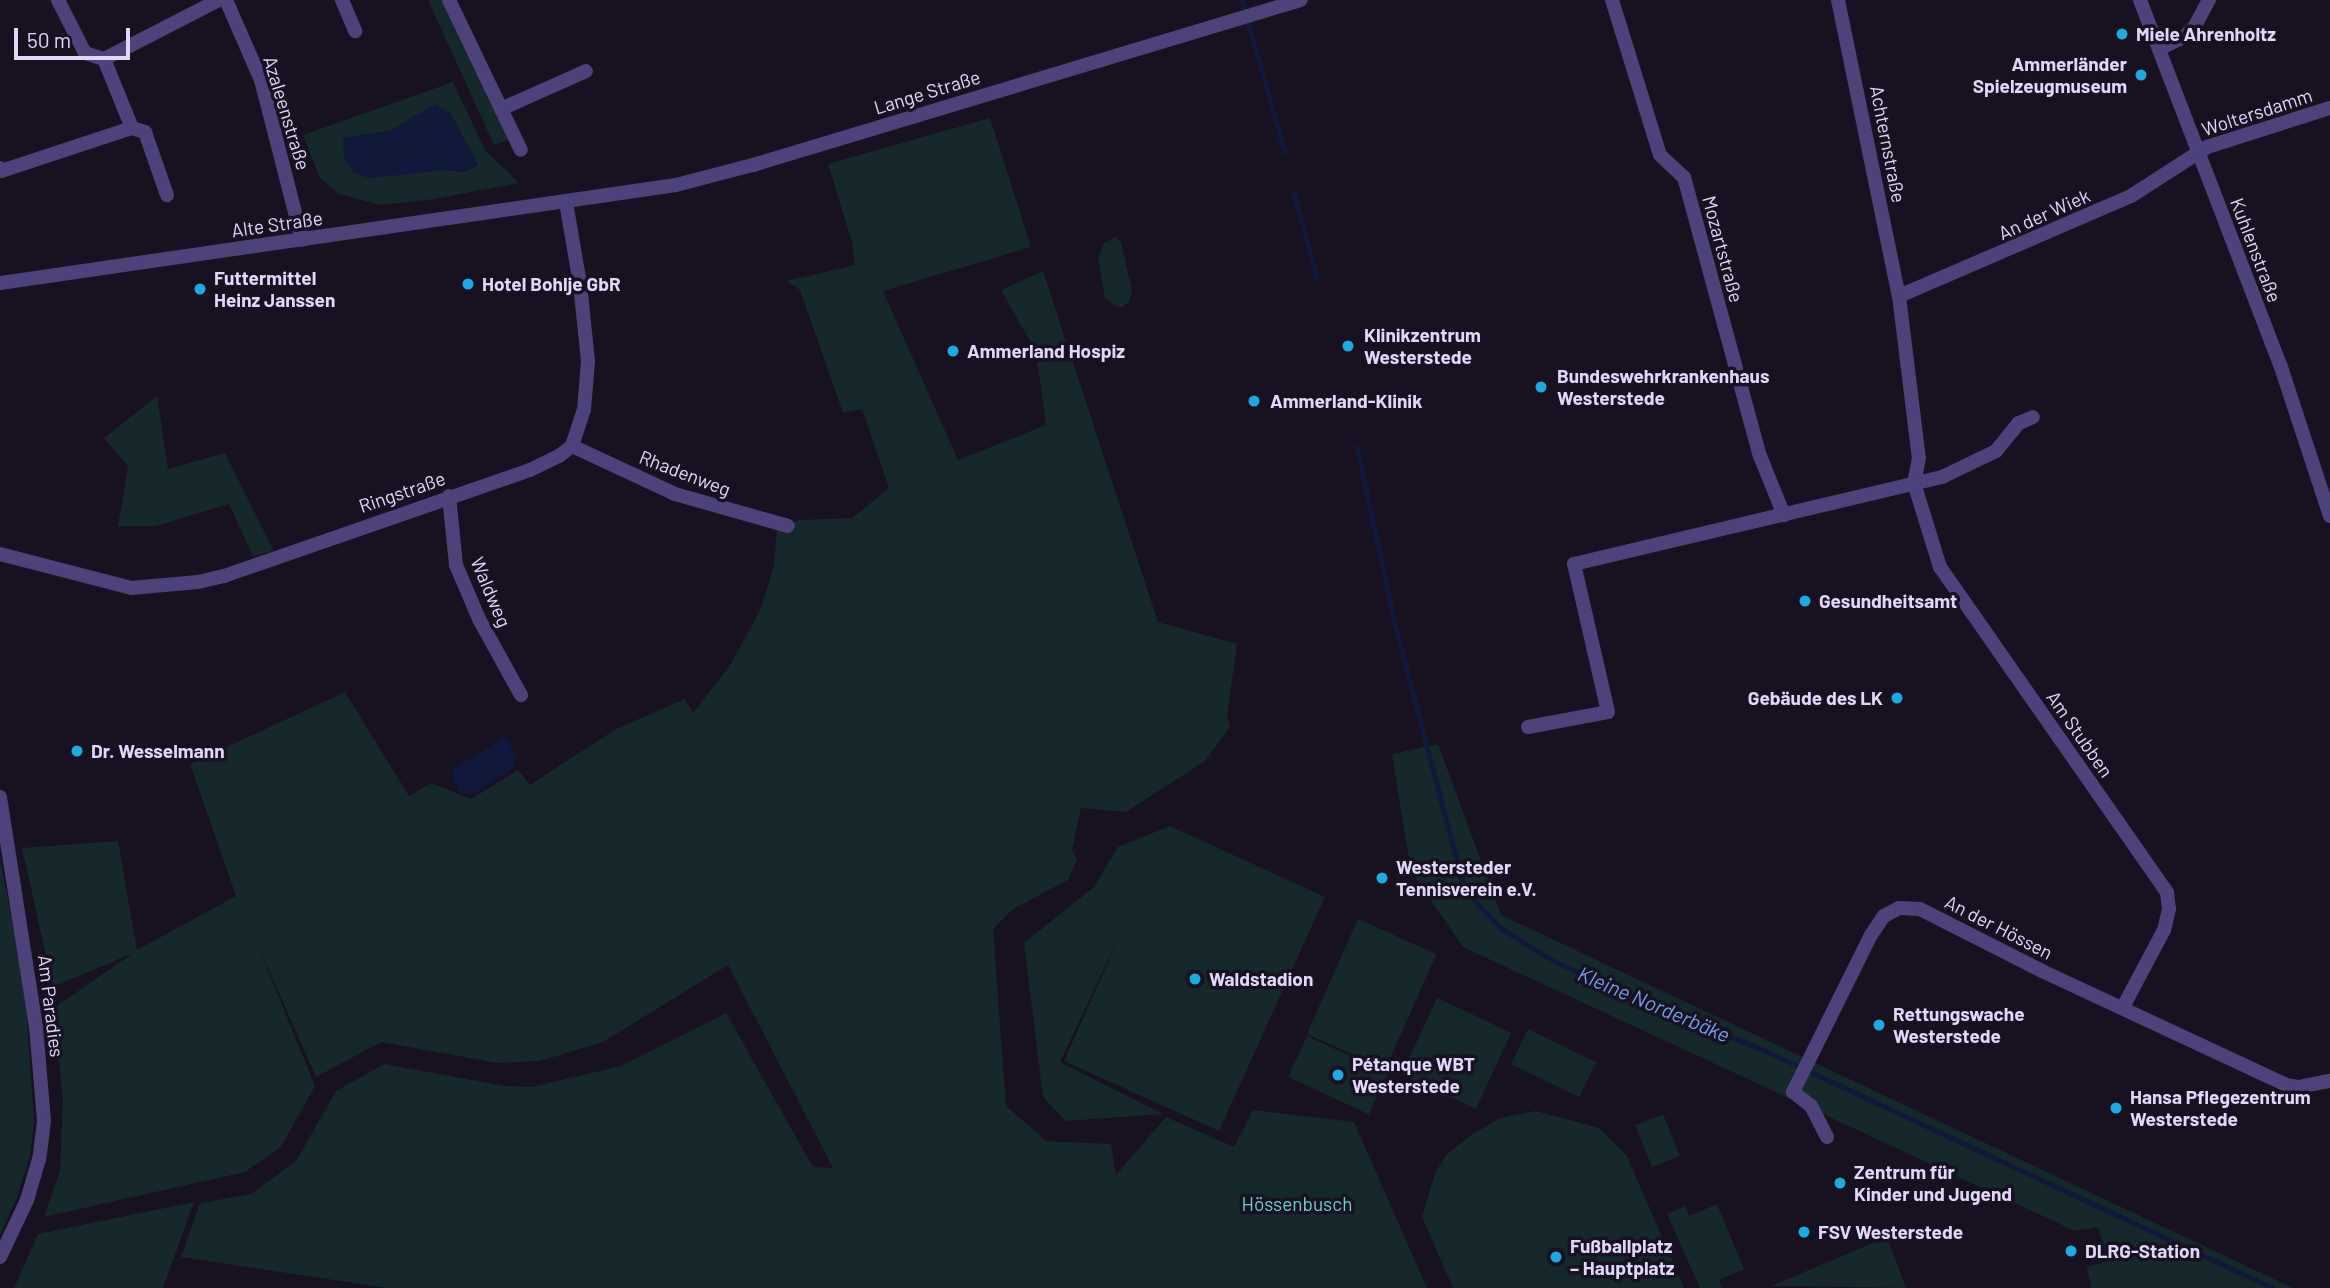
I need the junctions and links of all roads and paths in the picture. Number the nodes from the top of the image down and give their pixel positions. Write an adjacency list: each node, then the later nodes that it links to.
1 (58, 0): 14 (street)
2 (219, 0): 14 (street)
3 (226, 0): 24 (street, Azaleenstraße)
4 (342, 0): 12 (street)
5 (449, 0): 17 (street)
6 (1301, 0): 11 (street, Lange Straße)
7 (1612, 0): 31 (street, Mozartstraße)
8 (1838, 0): 26 (street, Achternstraße)
9 (2140, 0): 13 (street, Kuhlenstraße)
10 (2209, 0): 13 (street)
11 (1276, 5): 23 (street, Lange Straße)
12 (355, 31)
13 (2159, 49): 20 (street, Kuhlenstraße)
14 (104, 59): 18 (street)
15 (586, 71): 17 (street)
16 (2330, 108): 20 (street, Woltersdamm)
17 (501, 109): 19 (street)
18 (132, 128): 21 (street); 22 (street)
19 (521, 150)
20 (2197, 152): 26 (street, An der Wiek); 32 (street, Kuhlenstraße)
21 (0, 168)
22 (167, 195)
23 (563, 202): 24 (street, Alte Straße); 28 (street)
24 (302, 240): 25 (street, Alte Straße)
25 (0, 284)
26 (1899, 296): 29 (street, Am Stubben)
27 (2034, 417): 29 (street)
28 (572, 446): 30 (street, Ringstraße); 33 (street, Rhadenweg)
29 (1914, 483): 31 (street); 38 (street, Am Stubben)
30 (449, 496): 34 (street, Ringstraße); 35 (street, Waldweg)
31 (1784, 515): 36 (street)
32 (2330, 516)
33 (788, 526)
34 (0, 554)
35 (521, 695)
36 (1528, 727)
37 (0, 797): 41 (street, Am Paradies)
38 (2123, 1007): 39 (street, An der Hössen); 40 (street, An der Hössen)
39 (2330, 1081)
40 (1827, 1137)
41 (0, 1257)

